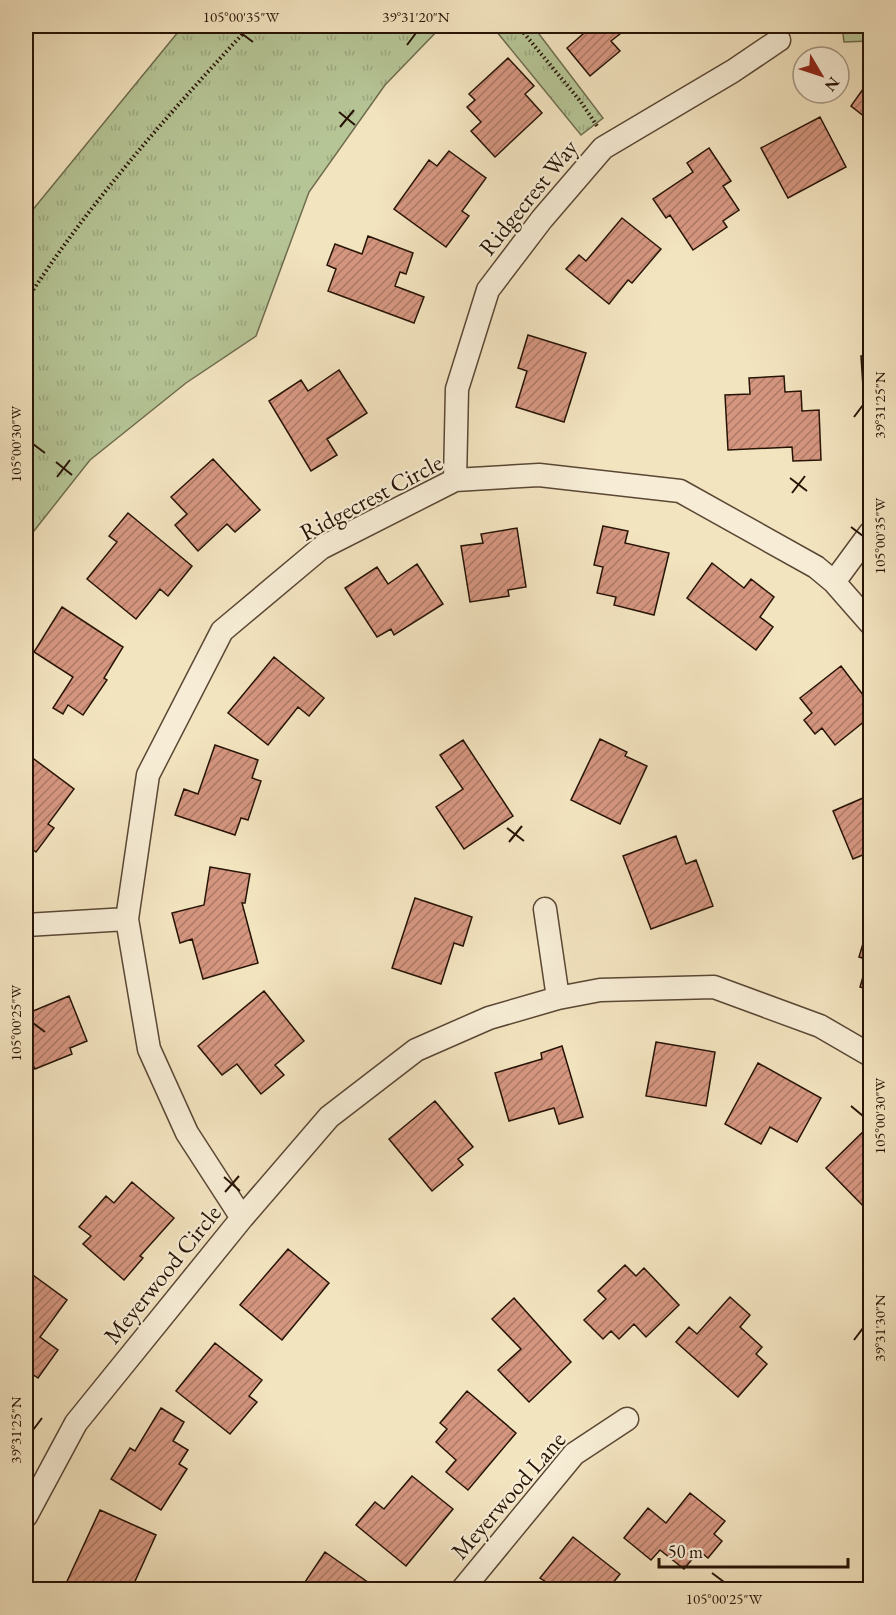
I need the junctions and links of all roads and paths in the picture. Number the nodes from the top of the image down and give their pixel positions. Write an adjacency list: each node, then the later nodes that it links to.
1 (250, 26): 5 (path)
2 (518, 26): 4 (path)
3 (779, 40): 4 (street, Ridgecrest Way)
4 (607, 145): 6 (street, Ridgecrest Way)
5 (26, 301)
6 (455, 480): 8 (street, Ridgecrest Circle); 11 (street, Ridgecrest Circle)
7 (870, 533): 8 (street)
8 (834, 582): 9 (street, Ridgecrest Circle)
9 (870, 623)
10 (545, 909): 13 (street)
11 (127, 919): 12 (street); 15 (street, Ridgecrest Circle)
12 (26, 925)
13 (558, 998): 14 (street, Meyerwood Circle); 15 (street, Meyerwood Circle)
14 (870, 1055)
15 (242, 1218): 17 (street, Meyerwood Circle)
16 (627, 1419): 18 (street, Meyerwood Lane)
17 (26, 1516)
18 (462, 1590)

